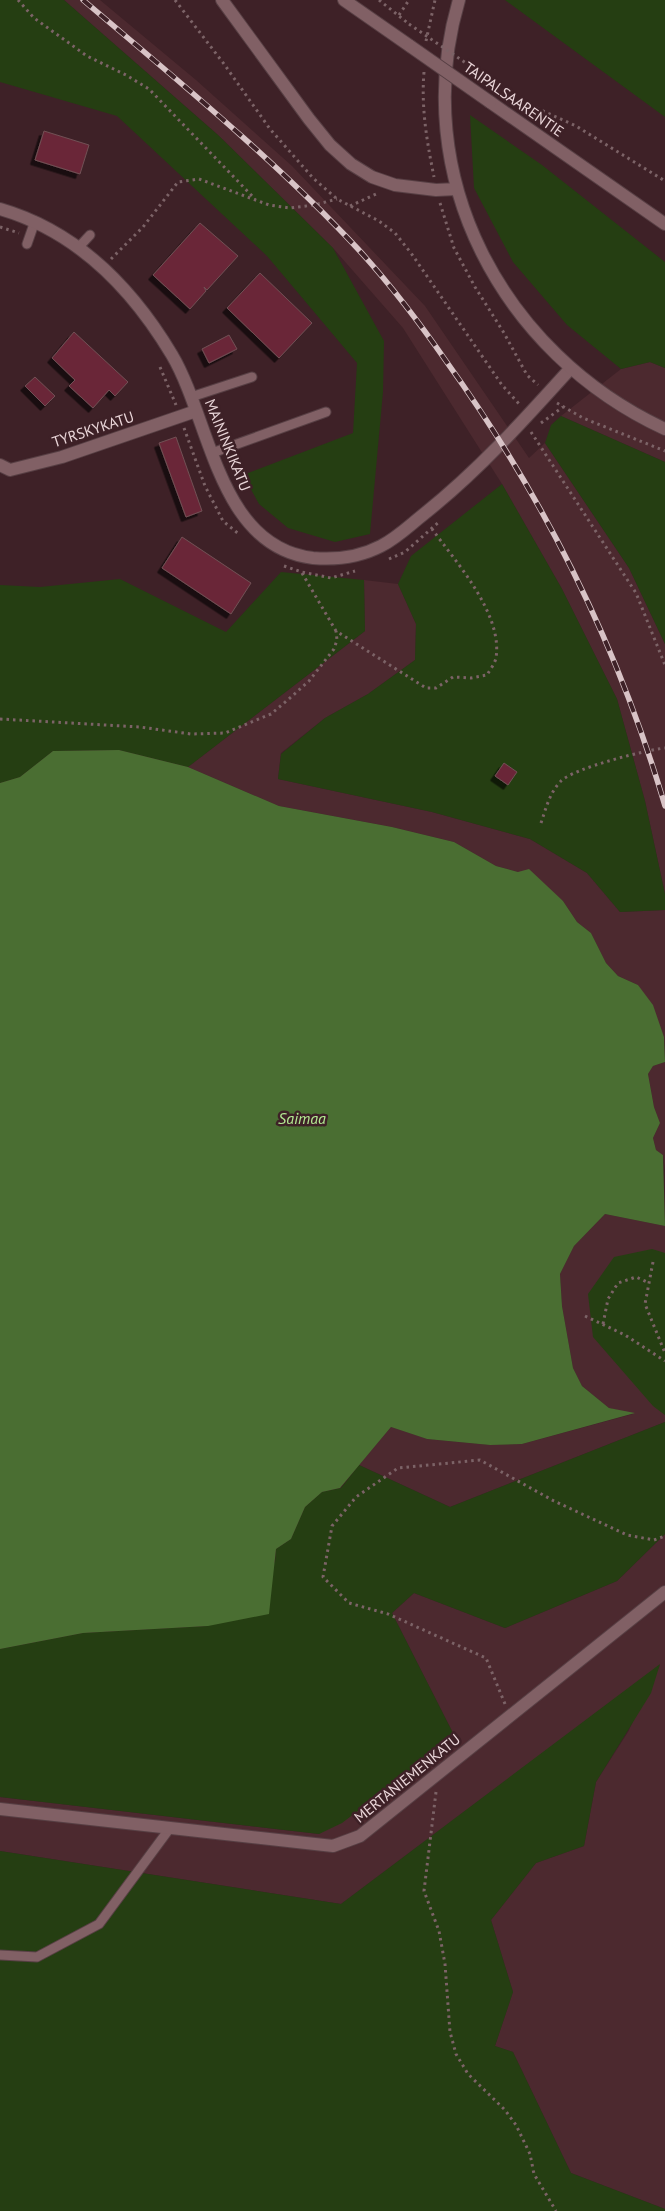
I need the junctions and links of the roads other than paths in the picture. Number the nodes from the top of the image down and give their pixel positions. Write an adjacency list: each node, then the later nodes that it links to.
1 (222, 0): 4 (street)
2 (344, 0): 7 (street, TAIPALSAARENTIE, bridge)
3 (459, 0): 4 (street)
4 (458, 189): 11 (street)
5 (0, 209): 6 (street, MAININKIKATU)
6 (35, 221): 9 (lane); 10 (street, MAININKIKATU)
7 (665, 224)
8 (90, 235): 10 (lane)
9 (26, 244)
10 (78, 248): 13 (street, MAININKIKATU)
11 (570, 369): 16 (street); 17 (street, MAININKIKATU)
12 (252, 377): 13 (lane)
13 (191, 397): 14 (street, MAININKIKATU)
14 (196, 411): 17 (street, MAININKIKATU); 18 (street, TYRSKYKATU)
15 (326, 412): 17 (lane)
16 (665, 429)
17 (212, 453)
18 (0, 464)
19 (665, 1592): 21 (street, MERTANIEMENKATU)
20 (0, 1809): 21 (street, MERTANIEMENKATU)
21 (170, 1828): 22 (lane)
22 (0, 1955)

